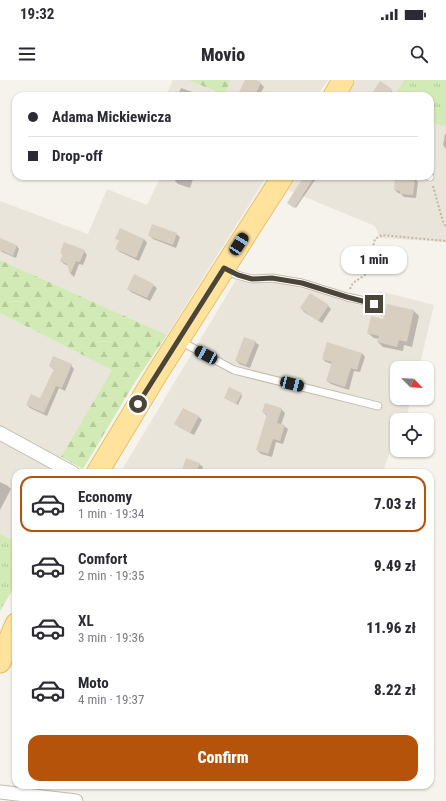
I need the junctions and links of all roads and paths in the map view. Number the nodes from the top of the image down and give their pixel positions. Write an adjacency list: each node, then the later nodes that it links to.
1 (343, 80): 2 (main road)
2 (336, 92)
3 (280, 180): 7 (main road)
4 (430, 180): 5 (path)
5 (446, 227)
6 (446, 241): 8 (path)
7 (224, 268): 8 (lane); 10 (main road)
8 (347, 297): 9 (lane)
9 (374, 304)
10 (178, 340): 11 (lane); 14 (main road)
11 (378, 406)
12 (0, 433): 13 (street)
13 (66, 469)
14 (99, 469)
15 (12, 632): 16 (main road)
16 (0, 662)
17 (9, 795): 18 (street)
18 (76, 801)

